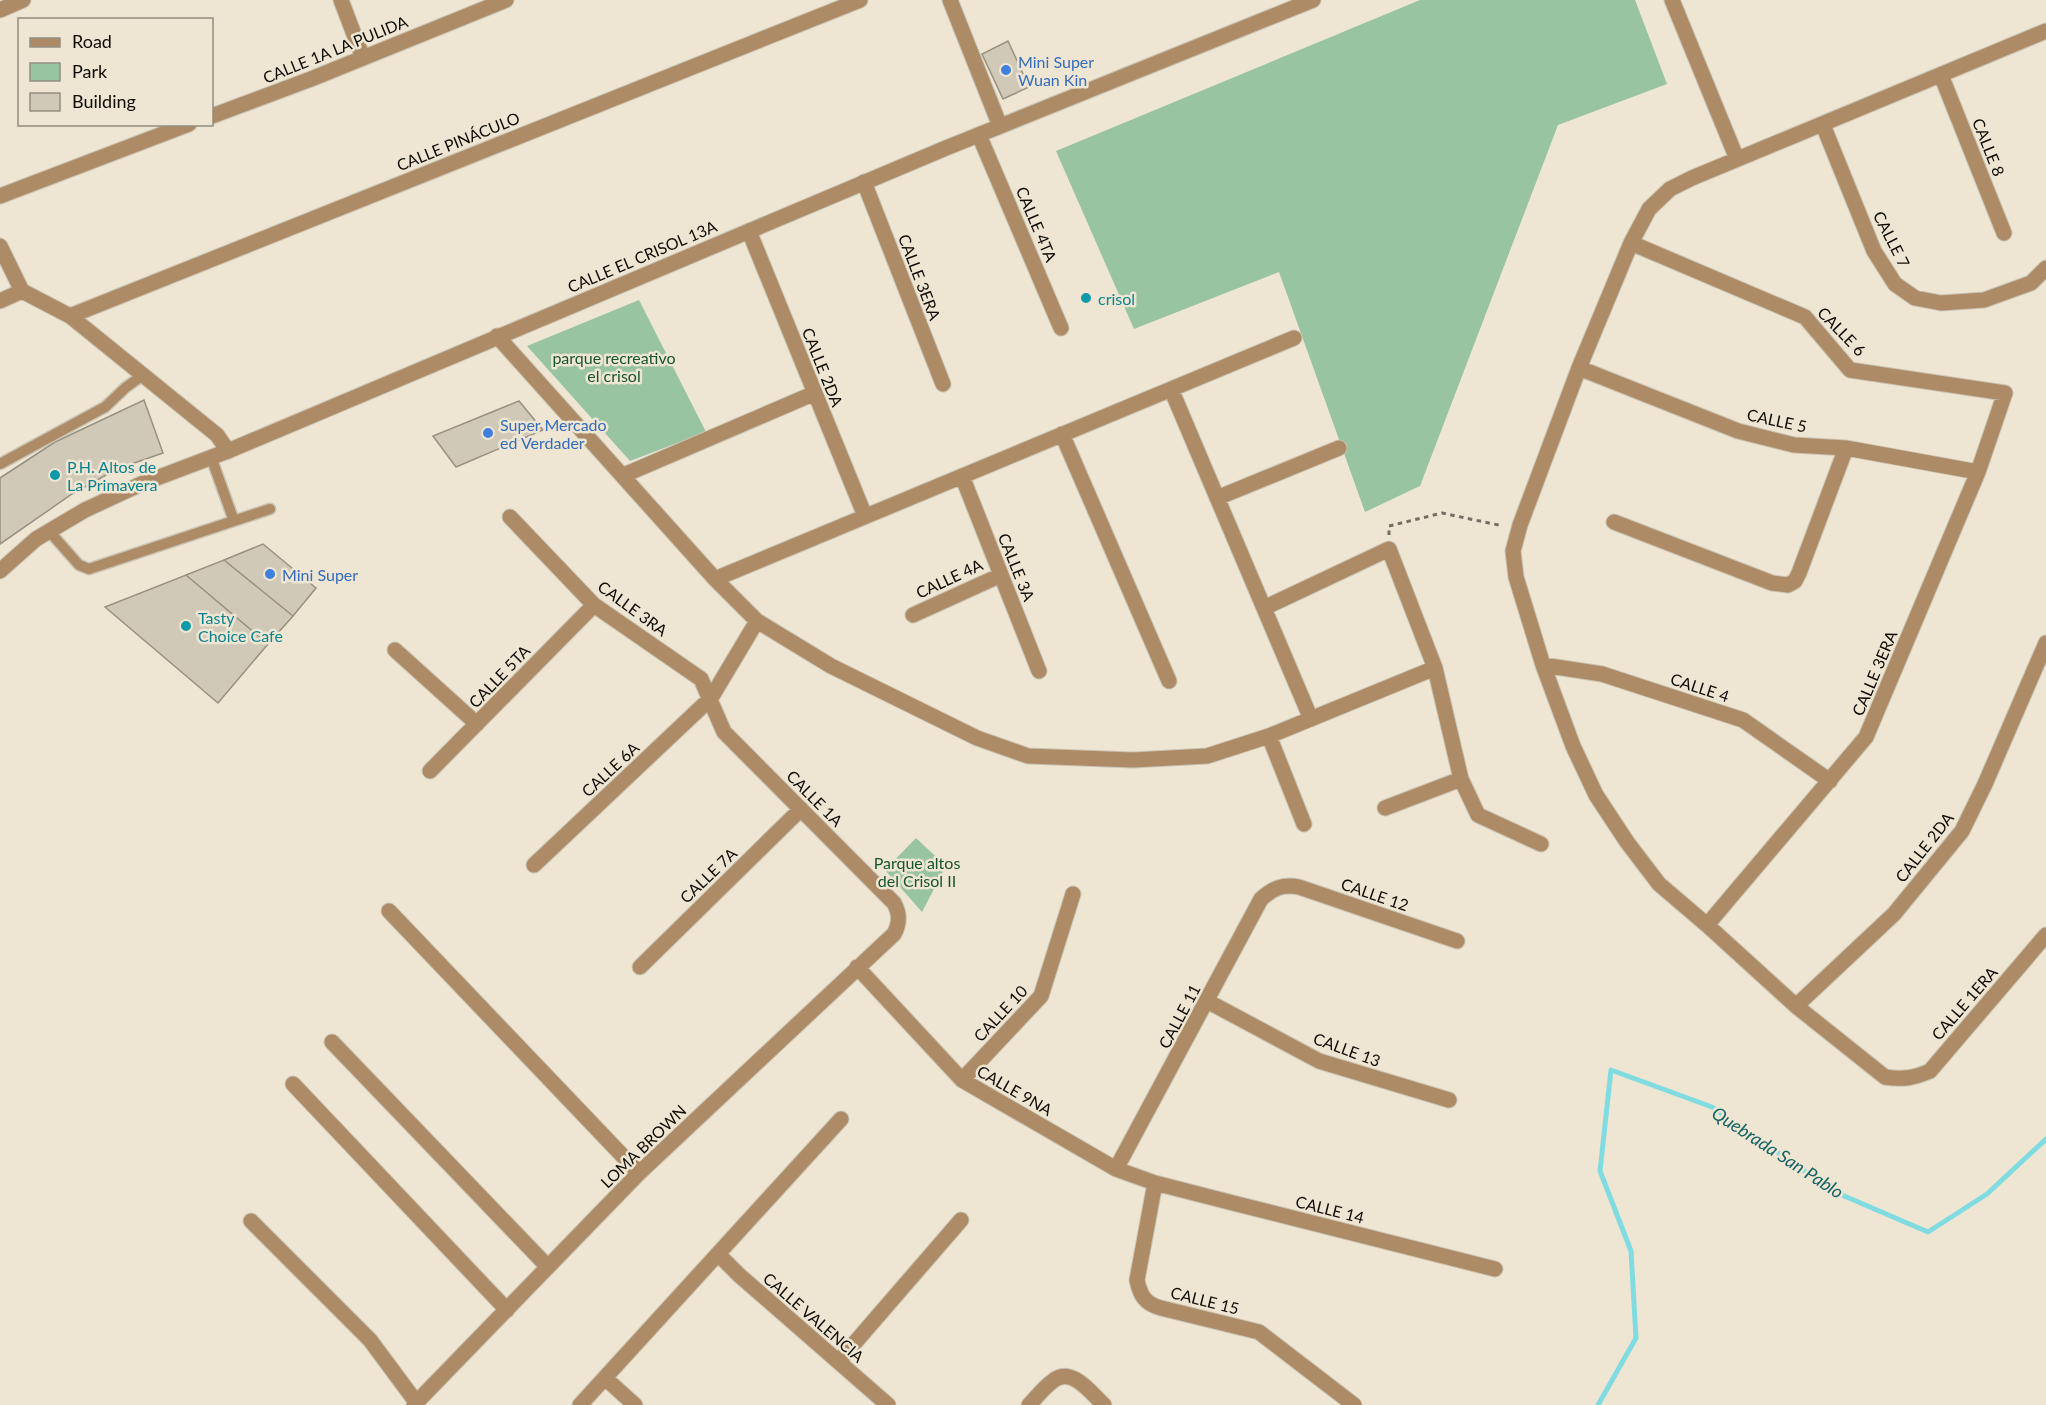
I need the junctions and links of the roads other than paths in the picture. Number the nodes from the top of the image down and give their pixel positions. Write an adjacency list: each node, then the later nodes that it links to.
1 (24, 0): 8 (street)
2 (341, 0): 10 (street)
3 (506, 0): 10 (street, CALLE 1A LA PULIDA)
4 (860, 0): 27 (street, CALLE PINÁCULO)
5 (950, 0): 15 (street)
6 (1313, 0): 15 (street, CALLE EL CRISOL 13A)
7 (1672, 0): 17 (street)
8 (0, 10)
9 (2046, 31): 11 (street)
10 (363, 58): 12 (street, CALLE 1A LA PULIDA)
11 (1941, 75): 13 (street); 21 (street, CALLE 8)
12 (213, 116)
13 (1823, 125): 17 (street); 24 (street, CALLE 7)
14 (184, 126): 19 (street)
15 (1000, 126): 16 (street, CALLE EL CRISOL 13A)
16 (979, 135): 18 (street, CALLE EL CRISOL 13A); 28 (street, CALLE 4TA)
17 (1737, 159): 22 (street)
18 (864, 182): 20 (street, CALLE EL CRISOL 13A); 33 (street, CALLE 3ERA)
19 (0, 196)
20 (749, 231): 29 (street, CALLE EL CRISOL 13A); 35 (street, CALLE 2DA)
21 (2004, 233)
22 (1631, 243): 31 (street); 36 (street, CALLE 6)
23 (0, 246): 25 (street)
24 (2046, 268)
25 (22, 291): 26 (street); 27 (street)
26 (0, 301)
27 (70, 316): 32 (street)
28 (1061, 328)
29 (497, 336): 40 (street, CALLE EL CRISOL 13A); 44 (street)
30 (1294, 338): 34 (street)
31 (1580, 368): 39 (street, CALLE 5); 62 (street)
32 (142, 375): 40 (street); 42 (lane)
33 (943, 384)
34 (1172, 389): 37 (street); 46 (street)
35 (815, 393): 44 (street); 48 (street, CALLE 2DA)
36 (2005, 393): 43 (street, CALLE 3ERA)
37 (1062, 434): 45 (street); 65 (street)
38 (1339, 448): 46 (street)
39 (1846, 448): 43 (street, CALLE 5); 51 (street)
40 (228, 451): 41 (street, CALLE EL CRISOL 13A)
41 (211, 457): 50 (lane); 52 (street, CALLE EL CRISOL 13A)
42 (0, 464)
43 (1978, 472): 72 (street, CALLE 3ERA)
44 (624, 475): 55 (street)
45 (962, 476): 48 (street); 54 (street, CALLE 3A)
46 (1218, 498): 57 (street)
47 (270, 509): 50 (lane)
48 (865, 516): 55 (street)
49 (510, 517): 56 (street, CALLE 3RA)
50 (234, 521): 52 (lane)
51 (1614, 522)
52 (49, 531): 53 (street, CALLE EL CRISOL 13A)
53 (0, 571)
54 (1001, 574): 58 (street, CALLE 4A); 64 (street, CALLE 3A)
55 (716, 579): 59 (street)
56 (594, 605): 66 (street, CALLE 3RA); 68 (street, CALLE 5TA)
57 (1264, 608): 63 (street); 67 (street)
58 (913, 615)
59 (758, 621): 66 (street, CALLE 6A); 69 (street)
60 (2046, 643): 88 (street, CALLE 2DA)
61 (395, 650): 68 (street)
62 (1543, 665): 72 (street, CALLE 4); 82 (street)
63 (1435, 668): 67 (street); 71 (street)
64 (1039, 671)
65 (1169, 681)
66 (711, 698): 74 (street, CALLE 1A); 77 (street, CALLE 6A)
67 (1311, 719): 69 (street)
68 (477, 724): 70 (street, CALLE 5TA)
69 (1269, 736): 75 (street)
70 (430, 771)
71 (1461, 779): 73 (street); 76 (street)
72 (1830, 780): 82 (street, CALLE 3ERA)
73 (1385, 808)
74 (801, 809): 81 (street, CALLE 1A); 85 (street, CALLE 7A)
75 (1304, 824)
76 (1541, 844)
77 (534, 865)
78 (1280, 886): 84 (street, CALLE 12); 87 (street, CALLE 11)
79 (1073, 894): 90 (street, CALLE 10)
80 (389, 911): 95 (street)
81 (899, 918): 86 (street, LOMA BROWN)
82 (1707, 925): 88 (street)
83 (2046, 935): 88 (street, CALLE 1ERA)
84 (1457, 941)
85 (639, 967)
86 (857, 967): 90 (street, CALLE 9NA); 95 (street, LOMA BROWN)
87 (1208, 1001): 92 (street, CALLE 13); 94 (street, CALLE 11)
88 (1796, 1006)
89 (332, 1042): 100 (street)
90 (962, 1080): 94 (street, CALLE 9NA)
91 (293, 1084): 102 (street)
92 (1449, 1100)
93 (841, 1119): 99 (street)
94 (1116, 1169): 96 (street, CALLE 9NA)
95 (639, 1173): 100 (street, LOMA BROWN)
96 (1155, 1183): 101 (street, CALLE 14); 111 (street, CALLE 15)
97 (961, 1220): 103 (street)
98 (251, 1221): 105 (street)
99 (718, 1254): 103 (street, CALLE VALENCIA); 104 (street)
100 (548, 1267): 102 (street, LOMA BROWN)
101 (1495, 1269)
102 (507, 1310): 105 (street, LOMA BROWN)
103 (839, 1361): 108 (street, CALLE VALENCIA)
104 (605, 1378): 106 (street); 107 (street)
105 (415, 1404)
106 (580, 1405)
107 (635, 1405)
108 (888, 1405)
109 (1029, 1405): 110 (street)
110 (1104, 1405)
111 (1354, 1405)

